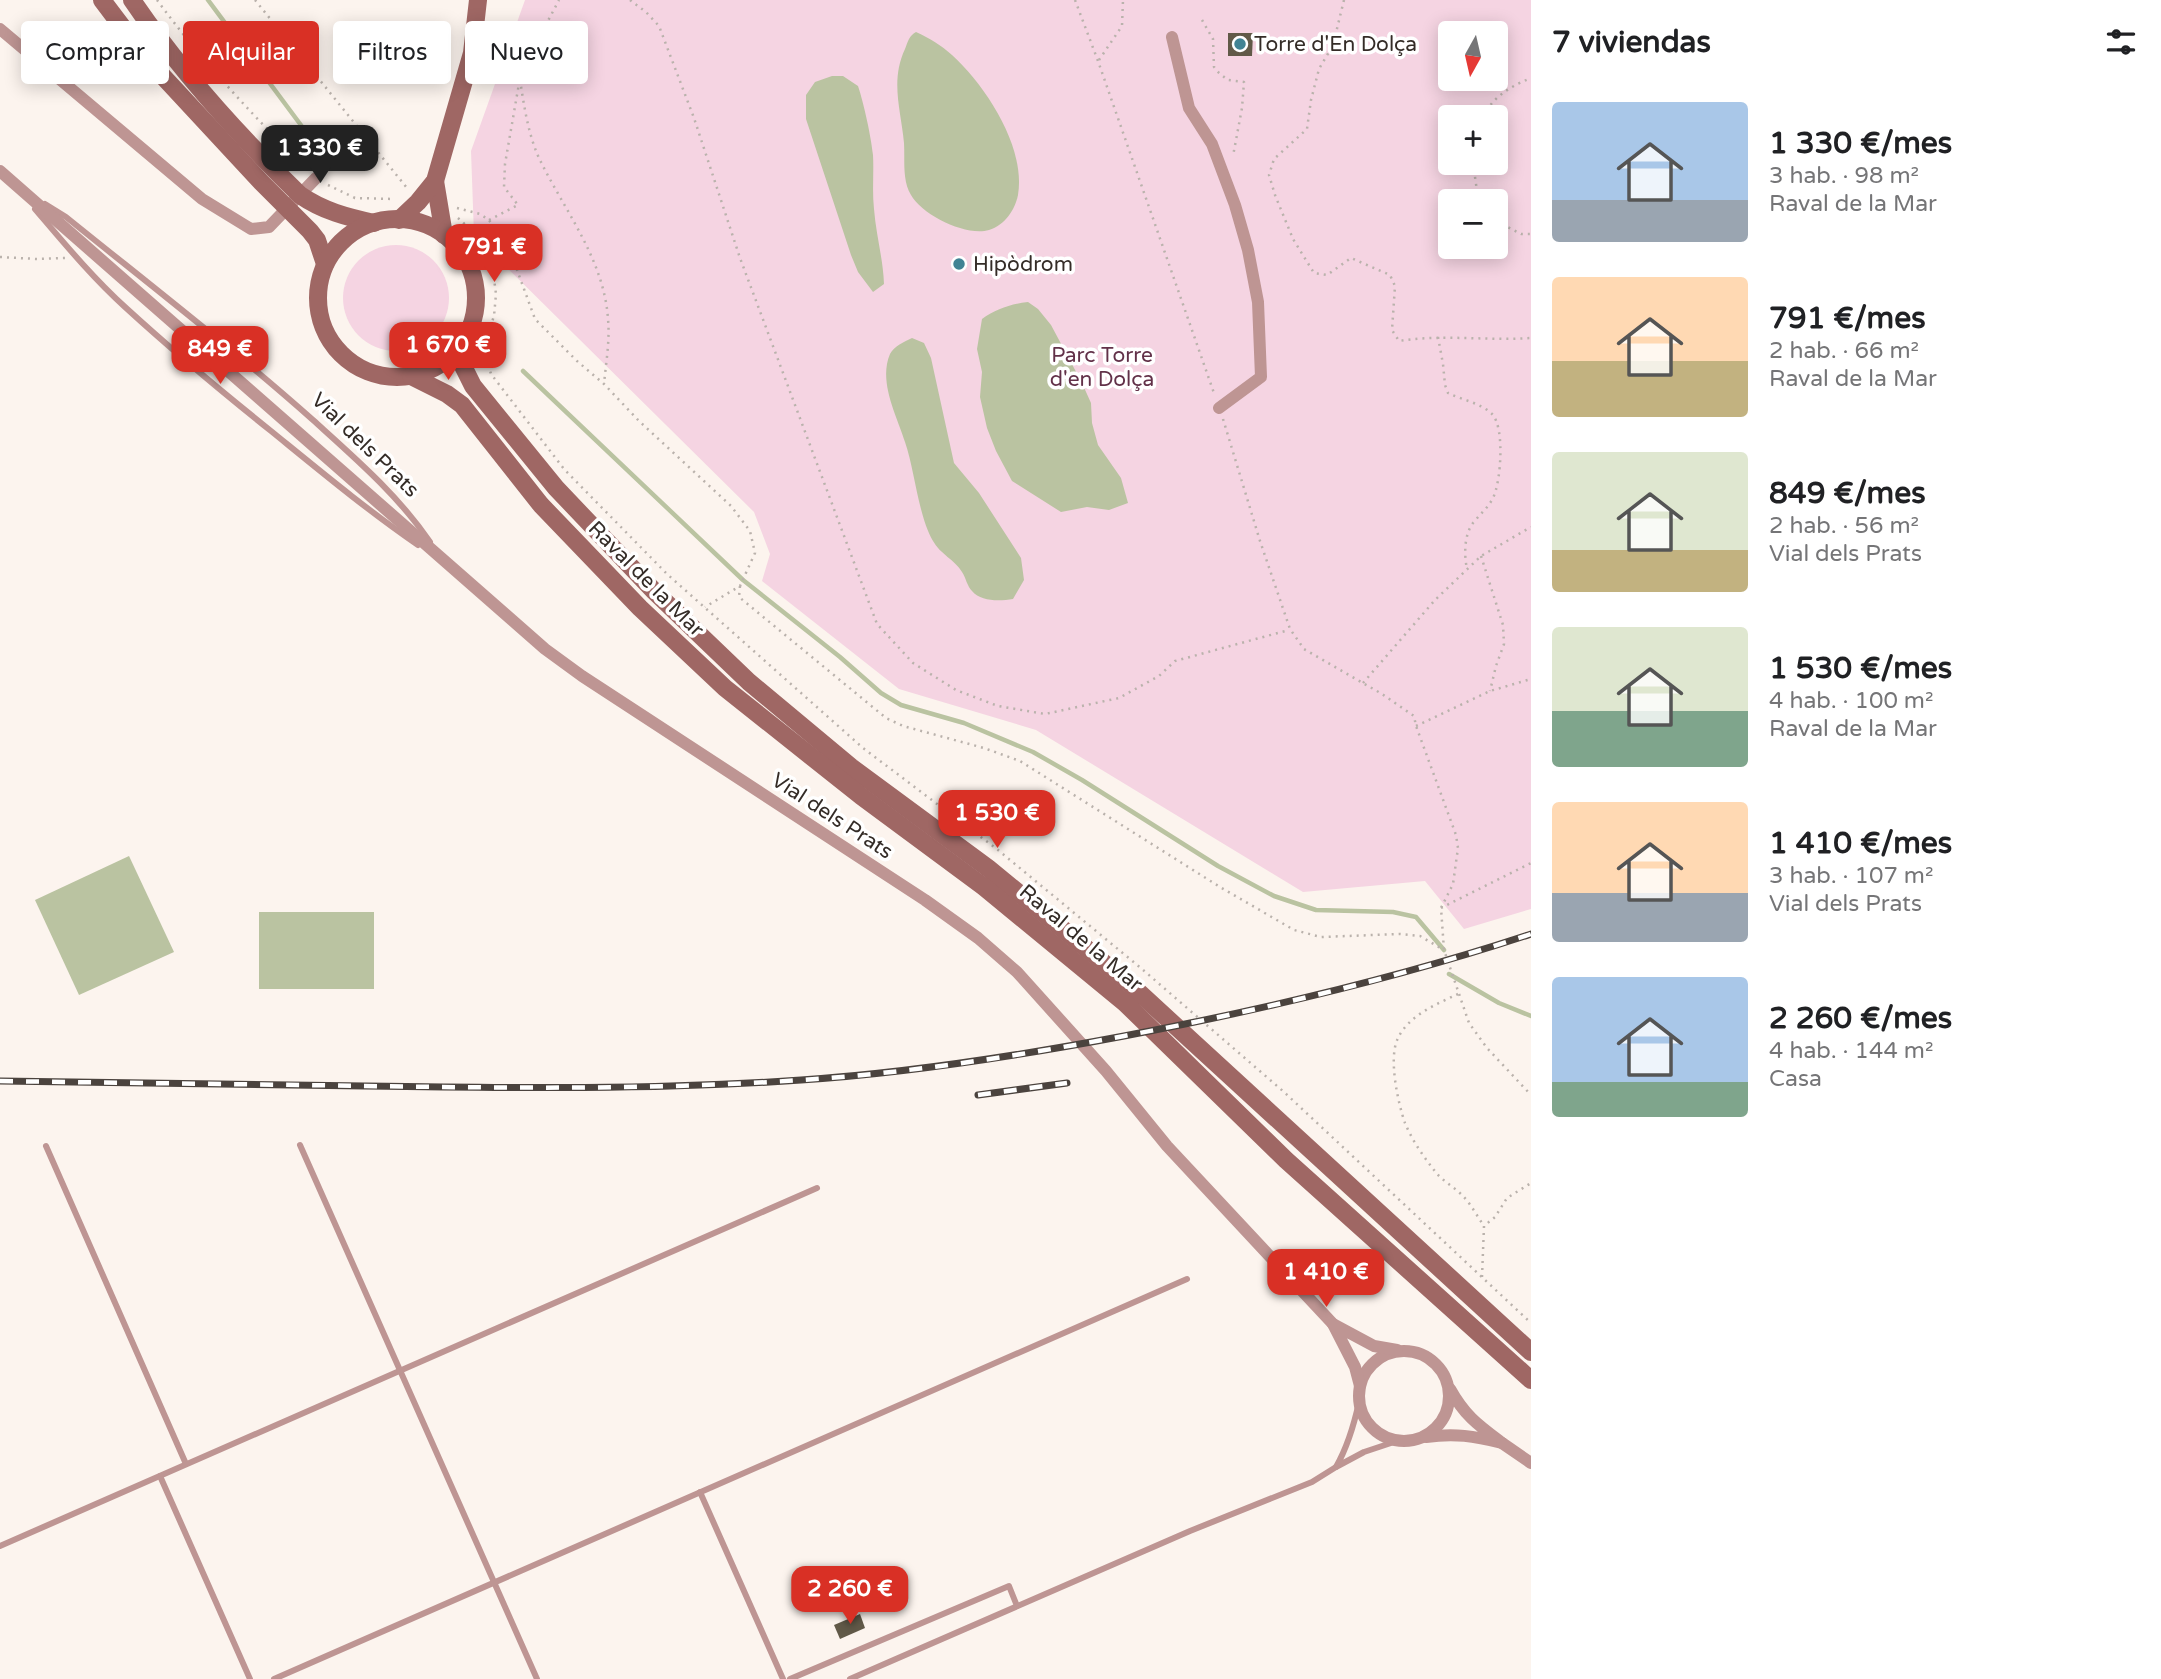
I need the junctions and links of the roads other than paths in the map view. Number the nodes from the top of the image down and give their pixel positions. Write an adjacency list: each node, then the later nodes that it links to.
1 (102, 0): 11 (street)
2 (132, 0): 10 (street, Raval de la Mar)
3 (478, 0): 8 (street)
4 (0, 29): 11 (street)
5 (1172, 37): 18 (street)
6 (0, 171): 9 (street, Vial dels Prats)
7 (316, 178): 10 (street)
8 (435, 181): 12 (street); 14 (street)
9 (15, 185): 19 (street, Vial dels Prats); 19 (lane, Vial dels Prats); 19 (lane, Vial dels Prats)
10 (300, 195): 11 (street); 13 (street, Raval de la Mar)
11 (287, 207): 15 (street)
12 (399, 220): 13 (street, Raval de la Mar); 14 (street, Raval de la Mar)
13 (374, 223): 15 (street, Raval de la Mar)
14 (444, 235): 16 (street, Raval de la Mar)
15 (325, 264): 17 (street, Raval de la Mar)
16 (460, 345): 17 (street, Raval de la Mar); 26 (street, Raval de la Mar)
17 (411, 376): 28 (street, Raval de la Mar)
18 (1219, 408)
19 (446, 564): 24 (street, Vial dels Prats)
20 (300, 1145): 27 (lane)
21 (46, 1146): 36 (lane)
22 (817, 1188): 27 (lane)
23 (1187, 1279): 39 (lane)
24 (1333, 1324): 25 (street, Vial dels Prats); 29 (street, Vial dels Prats)
25 (1408, 1351): 29 (street); 30 (street, Vial dels Prats)
26 (1531, 1352)
27 (400, 1371): 36 (lane); 41 (lane)
28 (1531, 1380)
29 (1360, 1386): 31 (street, Vial dels Prats)
30 (1448, 1386): 32 (street); 34 (street, Vial dels Prats)
31 (1360, 1402): 33 (street); 37 (lane, Vial dels Prats)
32 (1422, 1438): 33 (street, Vial dels Prats); 34 (street, Vial dels Prats)
33 (1397, 1441): 37 (lane, Vial dels Prats)
34 (1502, 1443): 35 (street, Vial dels Prats)
35 (1531, 1463)
36 (187, 1464): 38 (lane)
37 (1336, 1467): 42 (lane)
38 (160, 1476): 40 (lane); 43 (lane)
39 (701, 1492): 41 (lane); 46 (lane)
40 (0, 1546)
41 (494, 1583): 44 (lane); 45 (lane)
42 (1017, 1606): 47 (lane); 48 (lane)
43 (250, 1679)
44 (274, 1679)
45 (537, 1679)
46 (783, 1679)
47 (790, 1679)
48 (850, 1679)

